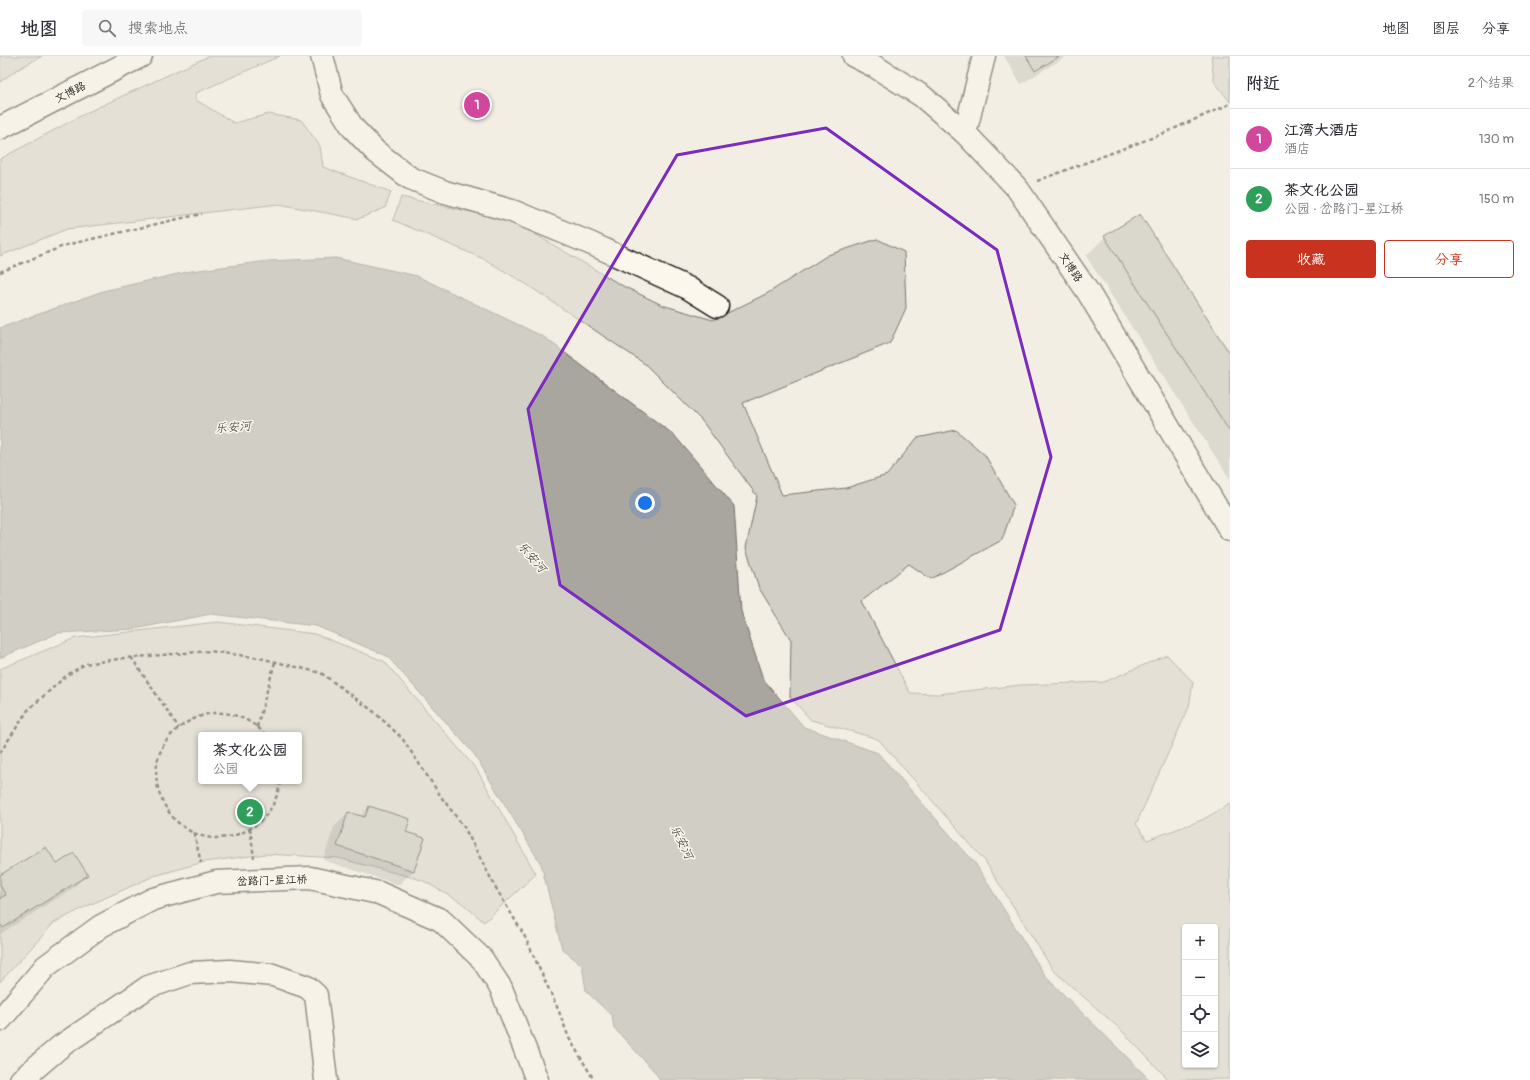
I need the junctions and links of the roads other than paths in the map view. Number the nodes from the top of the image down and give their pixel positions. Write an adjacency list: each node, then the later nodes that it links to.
1 (141, 56): 5 (street, 文博路)
2 (322, 56): 7 (street)
3 (854, 56): 6 (street, 文博路)
4 (984, 56): 6 (street)
5 (0, 128)
6 (965, 132): 8 (street, 文博路)
7 (717, 306)
8 (1230, 530)
9 (0, 1020): 12 (street, 岔路门-星江桥)
10 (20, 1080): 11 (street)
11 (326, 1080)
12 (537, 1080)

